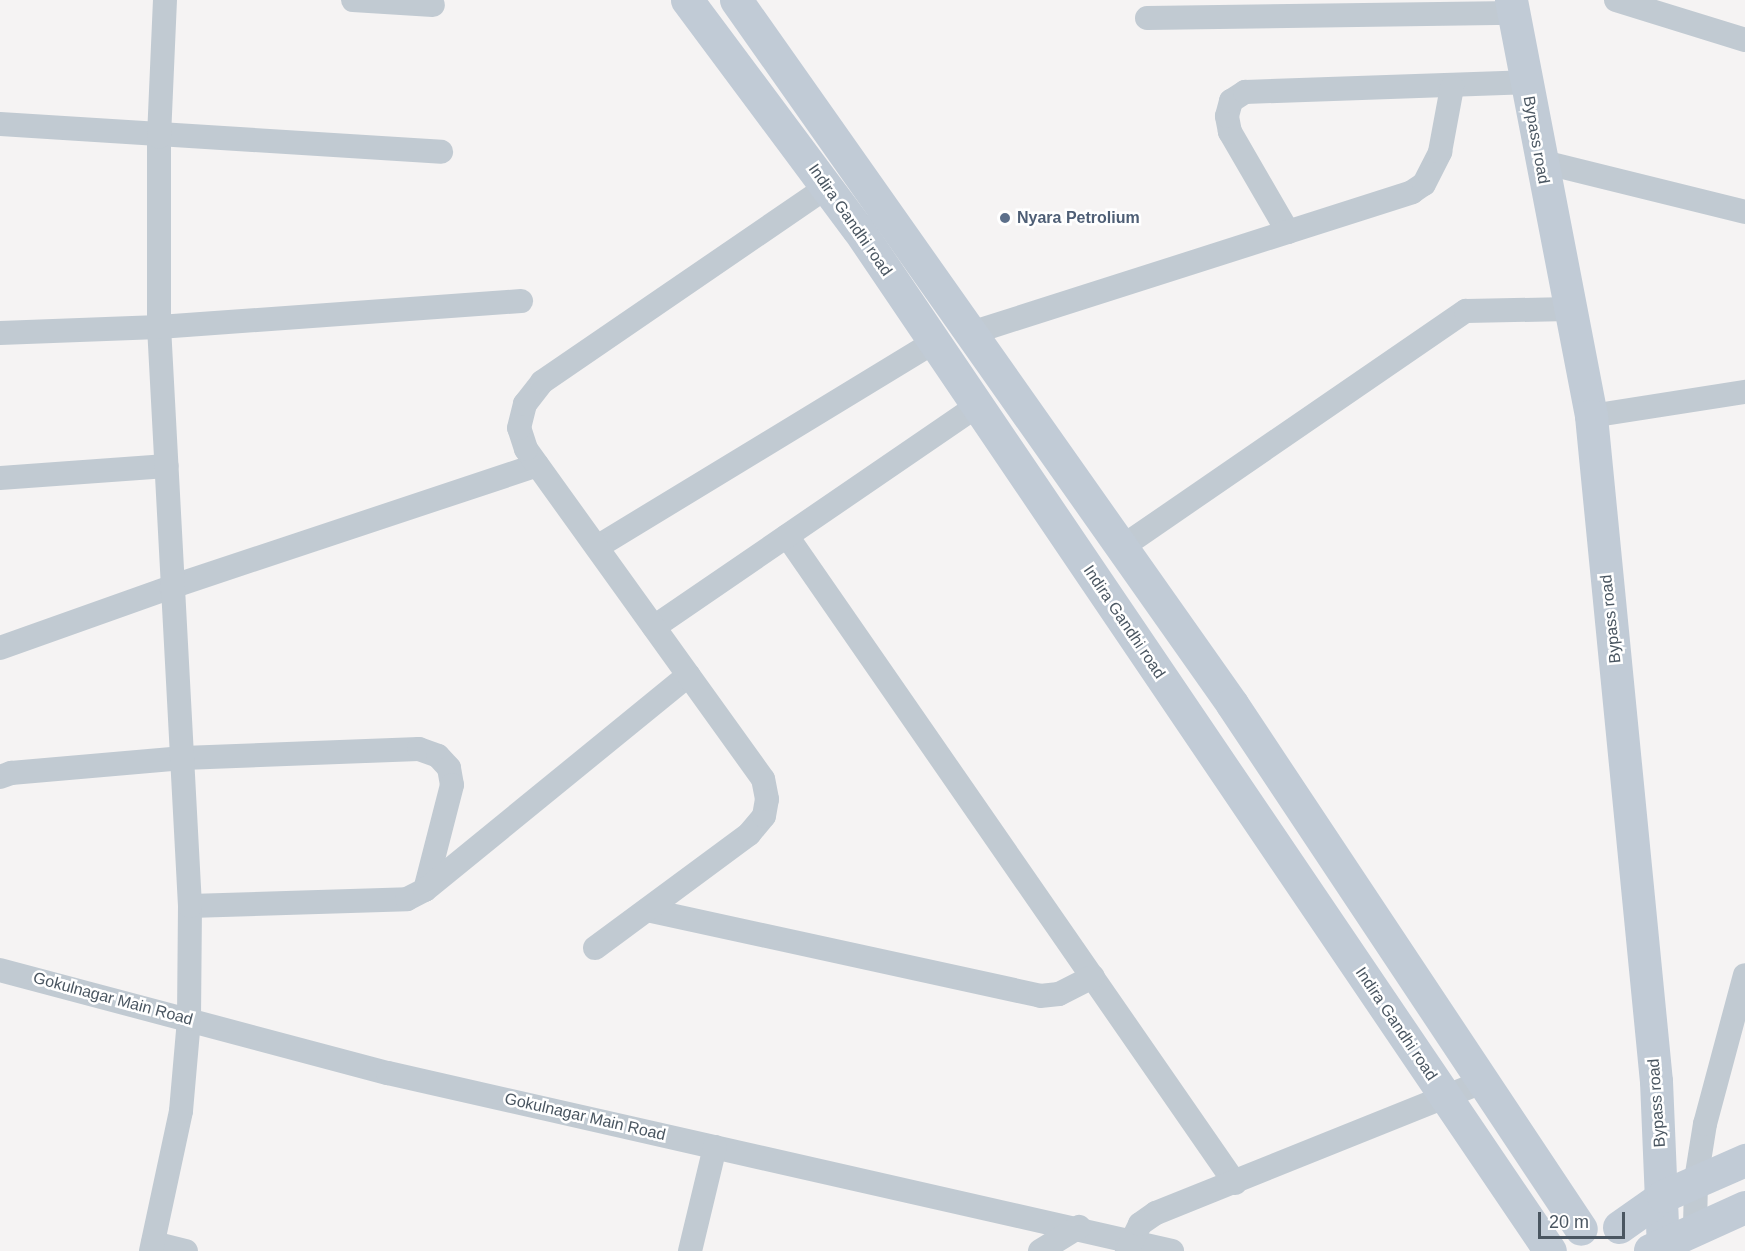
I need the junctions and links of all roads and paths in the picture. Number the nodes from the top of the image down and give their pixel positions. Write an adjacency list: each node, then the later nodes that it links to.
1 (165, 0): 13 (street)
2 (353, 0): 6 (street)
3 (687, 0): 16 (main road, Indira Gandhi road)
4 (736, 0): 23 (main road, Indira Gandhi road)
5 (1616, 0): 9 (street)
6 (433, 5)
7 (1513, 6): 8 (street); 10 (main road, Bypass road)
8 (1147, 18)
9 (1745, 40)
10 (1526, 82): 11 (street); 15 (main road, Bypass road)
11 (1452, 87): 18 (street); 18 (street)
12 (0, 124): 13 (street)
13 (159, 137): 14 (street); 21 (street)
14 (441, 152)
15 (1539, 161): 17 (street); 20 (main road, Bypass road)
16 (827, 187): 24 (main road, Indira Gandhi road); 28 (street)
17 (1745, 213)
18 (1288, 232): 23 (street)
19 (520, 301): 21 (street)
20 (1569, 309): 27 (main road, Bypass road); 33 (street)
21 (159, 327): 22 (street); 29 (street)
22 (0, 333)
23 (971, 333): 33 (main road, Indira Gandhi road)
24 (934, 342): 26 (main road, Indira Gandhi road); 32 (street)
25 (1745, 392): 27 (street)
26 (978, 406): 31 (street); 49 (main road, Indira Gandhi road)
27 (1591, 417): 54 (main road, Bypass road)
28 (537, 465): 32 (street); 34 (street)
29 (167, 466): 30 (street); 34 (street)
30 (0, 478)
31 (787, 536): 35 (street); 46 (street)
32 (597, 548): 35 (street)
33 (1122, 548): 48 (main road, Indira Gandhi road)
34 (171, 587): 36 (street); 38 (street)
35 (654, 627): 37 (street)
36 (0, 648)
37 (688, 675): 40 (street); 42 (street)
38 (183, 758): 39 (street); 40 (street); 41 (street)
39 (0, 777)
40 (425, 890): 41 (street)
41 (190, 906): 47 (street)
42 (647, 910): 43 (street); 46 (street)
43 (595, 948)
44 (0, 970): 47 (street, Gokulnagar Main Road)
45 (1745, 975): 52 (street)
46 (1094, 977): 53 (street)
47 (189, 1019): 50 (street, Gokulnagar Main Road); 61 (street)
48 (1482, 1082): 49 (street); 59 (main road, Indira Gandhi road)
49 (1444, 1096): 53 (street); 67 (main road, Indira Gandhi road)
50 (715, 1147): 56 (street, Gokulnagar Main Road); 64 (street)
51 (1745, 1160): 52 (main road)
52 (1696, 1180): 54 (main road); 58 (street)
53 (1235, 1183): 60 (street)
54 (1663, 1196): 57 (main road); 62 (main road, Bypass road)
55 (1745, 1207): 58 (main road)
56 (1079, 1227): 60 (street, Gokulnagar Main Road); 65 (street)
57 (1619, 1227): 59 (main road); 62 (main road)
58 (1695, 1228): 62 (main road)
59 (1581, 1229): 67 (main road)
60 (1128, 1246): 66 (street, Gokulnagar Main Road)
61 (152, 1247): 63 (street)
62 (1655, 1248)
63 (186, 1251)
64 (690, 1251)
65 (1040, 1251)
66 (1173, 1251)
67 (1552, 1251)

